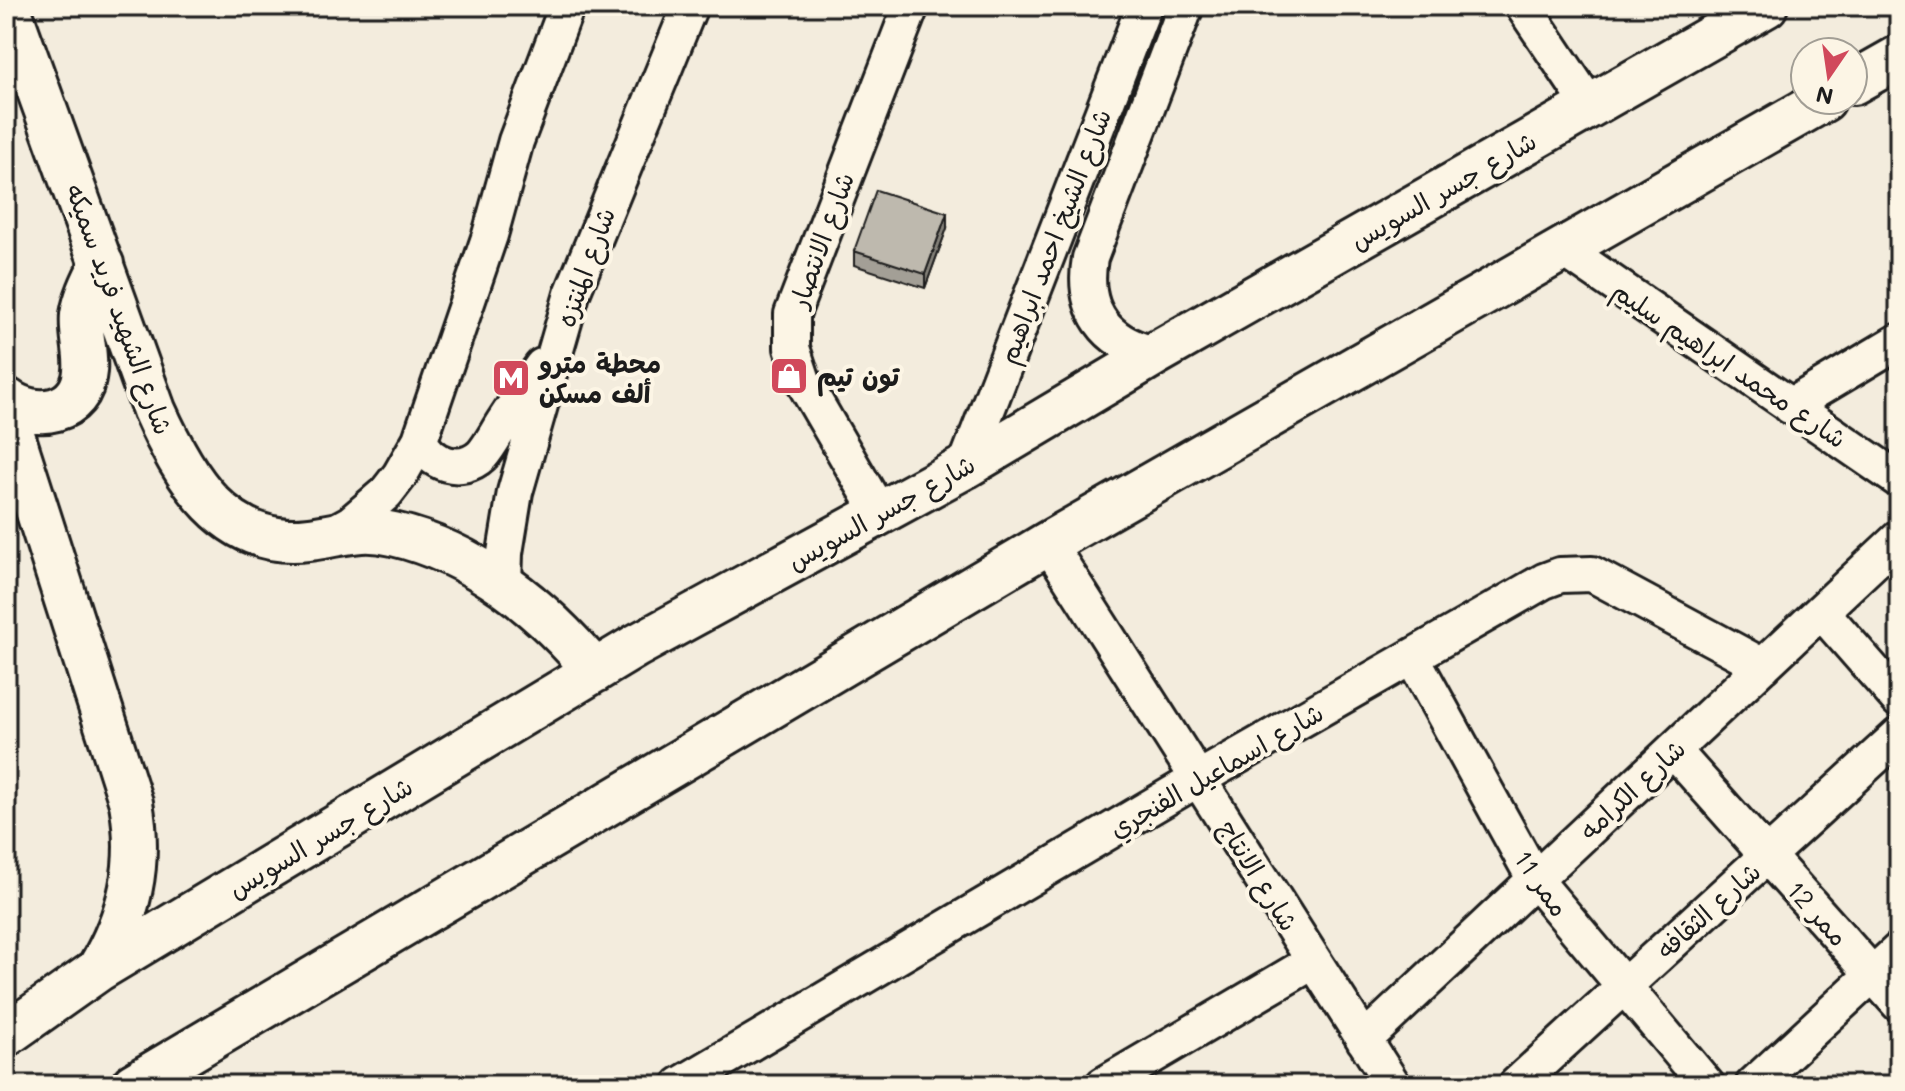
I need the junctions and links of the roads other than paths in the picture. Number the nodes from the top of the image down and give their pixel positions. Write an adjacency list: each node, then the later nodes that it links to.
1 (8, 6): 14 (main road, شارع الشهيد فريد سميكه)
2 (567, 6): 23 (street)
3 (690, 6): 18 (street, شارع المنتزه)
4 (911, 6): 26 (street, شارع الانتصار)
5 (1144, 6): 16 (street, شارع الشيخ احمد ابراهيم)
6 (1186, 6): 15 (street, شارع الشيخ احمد ابراهيم)
7 (1523, 6): 11 (street)
8 (1766, 6): 11 (main road, شارع جسر السويس)
9 (1899, 57): 10 (main road)
10 (1869, 74)
11 (1590, 106): 19 (main road, شارع جسر السويس)
12 (1796, 116): 13 (main road)
13 (1562, 248): 21 (street, شارع محمد ابراهيم سليم); 29 (main road)
14 (102, 264): 20 (main road); 27 (main road, شارع الشهيد فريد سميكه)
15 (1087, 275): 16 (street); 19 (street, شارع الشيخ احمد ابراهيم)
16 (1037, 281): 24 (street, شارع الشيخ احمد ابراهيم)
17 (1899, 341): 21 (street)
18 (557, 346): 23 (street); 30 (street, شارع المنتزه)
19 (1155, 354): 24 (main road, شارع جسر السويس)
20 (6, 399)
21 (1790, 406): 25 (street, شارع محمد ابراهيم سليم)
22 (6, 413): 43 (main road)
23 (420, 440): 27 (street)
24 (965, 467): 26 (main road, شارع جسر السويس)
25 (1899, 480)
26 (879, 512): 34 (main road, شارع جسر السويس)
27 (331, 534): 30 (main road, شارع الشهيد فريد سميكه)
28 (1899, 538): 31 (street, شارع الكرامه)
29 (1048, 543): 38 (street, شارع الانتاج); 50 (main road)
30 (504, 584): 34 (main road, شارع الشهيد فريد سميكه)
31 (1821, 611): 33 (street, شارع الكرامه); 35 (street)
32 (1412, 657): 33 (street, شارع اسماعيل الفنجري); 38 (street, شارع اسماعيل الفنجري); 40 (street, ممر 11)
33 (1763, 666): 37 (street, شارع الكرامه)
34 (595, 671): 43 (main road, شارع جسر السويس)
35 (1899, 700)
36 (1899, 735): 39 (street, شارع الثقافه)
37 (1673, 750): 39 (street, ممر 12); 40 (street, شارع الكرامه)
38 (1198, 779): 42 (street, شارع الانتاج); 51 (street, شارع اسماعيل الفنجري)
39 (1767, 856): 44 (street, ممر 12); 45 (street, شارع الثقافه)
40 (1535, 880): 45 (street, ممر 11); 48 (street, شارع الكرامه)
41 (1899, 950): 44 (street)
42 (1314, 961): 48 (street, شارع الانتاج); 49 (street)
43 (98, 970): 47 (main road, شارع جسر السويس)
44 (1873, 974): 46 (street, ممر 12); 55 (street)
45 (1624, 987): 53 (street, شارع الثقافه); 54 (street, ممر 11)
46 (1899, 1004)
47 (6, 1035)
48 (1364, 1040): 52 (street, شارع الانتاج)
49 (1105, 1084)
50 (133, 1085)
51 (680, 1085)
52 (1393, 1085)
53 (1516, 1085)
54 (1707, 1085)
55 (1753, 1085)

